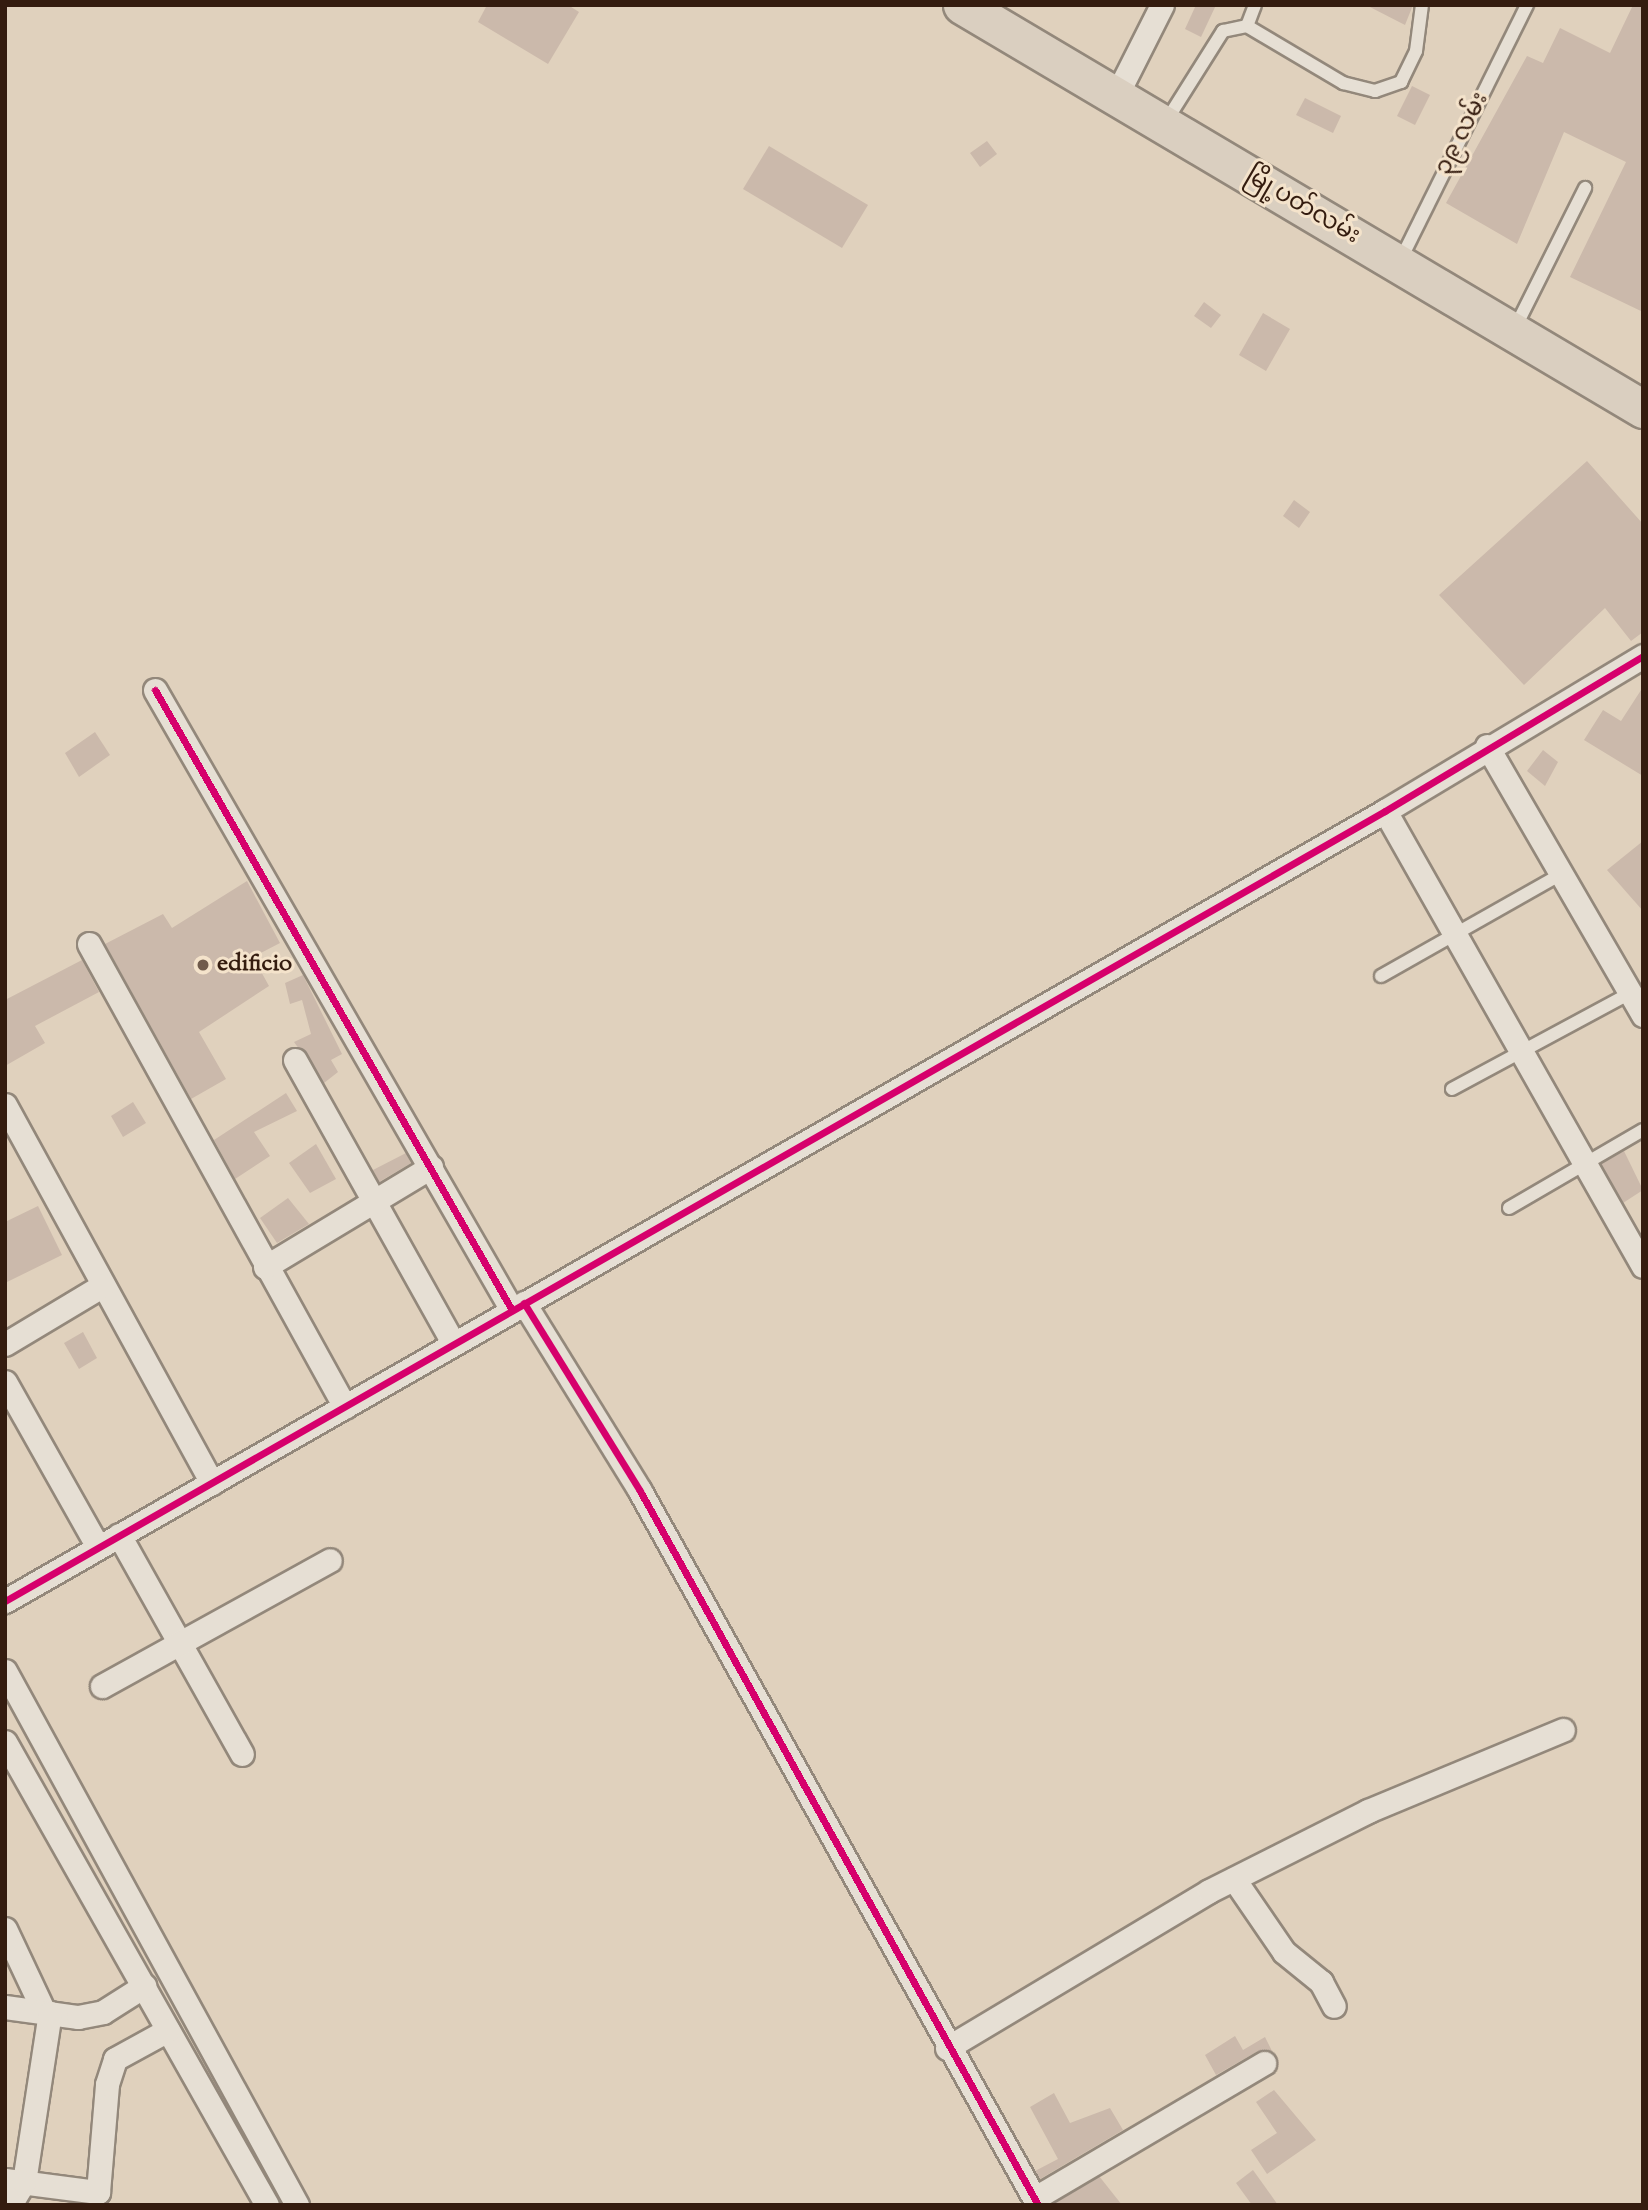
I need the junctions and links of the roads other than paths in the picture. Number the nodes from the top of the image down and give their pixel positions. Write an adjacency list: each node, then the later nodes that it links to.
1 (962, 5): 7 (main road, မြို့ပတ်လမ်း)
2 (1162, 5): 7 (street)
3 (1255, 5): 6 (lane)
4 (1422, 5): 6 (lane)
5 (1527, 5): 10 (lane, ၃၉ လမ်း)
6 (1247, 26): 8 (lane)
7 (1115, 98): 8 (main road, မြို့ပတ်လမ်း)
8 (1163, 126): 10 (main road, မြို့ပတ်လမ်း)
9 (1585, 188): 11 (lane)
10 (1399, 263): 11 (main road, မြို့ပတ်လမ်း)
11 (1513, 331): 12 (main road, မြို့ပတ်လမ်း)
12 (1643, 409)
13 (1643, 656): 15 (street)
14 (155, 690): 29 (street)
15 (1487, 746): 16 (street); 17 (street)
16 (1385, 811): 18 (street); 35 (street)
17 (1561, 874): 18 (lane); 21 (street)
18 (1455, 935): 20 (lane); 23 (street)
19 (89, 944): 33 (street)
20 (1381, 976)
21 (1630, 993): 22 (street); 23 (lane)
22 (1643, 1015)
23 (1521, 1051): 25 (lane); 28 (street)
24 (295, 1060): 30 (street)
25 (1452, 1089)
26 (5, 1105): 34 (street)
27 (1643, 1130): 28 (lane)
28 (1584, 1162): 31 (lane); 32 (street)
29 (431, 1167): 30 (street); 35 (street)
30 (374, 1201): 33 (street); 37 (street)
31 (1508, 1208)
32 (1643, 1266)
33 (265, 1267): 39 (street)
34 (103, 1284): 36 (street); 40 (street)
35 (518, 1307): 37 (street); 60 (street)
36 (5, 1344)
37 (454, 1344): 39 (street)
38 (5, 1382): 42 (street)
39 (345, 1407): 40 (street)
40 (212, 1483): 41 (street)
41 (119, 1535): 42 (street); 45 (street)
42 (98, 1547): 44 (street)
43 (330, 1560): 45 (street)
44 (5, 1601)
45 (179, 1643): 47 (street); 51 (street)
46 (5, 1671): 48 (street)
47 (102, 1686)
48 (16, 1710): 52 (street)
49 (1563, 1730): 53 (street)
50 (5, 1742): 52 (street)
51 (242, 1754)
52 (35, 1779): 55 (street); 66 (street)
53 (1234, 1879): 56 (street); 60 (street)
54 (5, 1929): 58 (street)
55 (144, 1986): 58 (street); 59 (street)
56 (1334, 2006)
57 (5, 2007): 58 (street)
58 (47, 2012): 62 (street)
59 (169, 2030): 62 (street); 65 (street)
60 (947, 2048): 63 (street)
61 (1264, 2063): 63 (street)
62 (15, 2181): 64 (street)
63 (1037, 2202)
64 (10, 2205)
65 (267, 2205)
66 (298, 2205)

